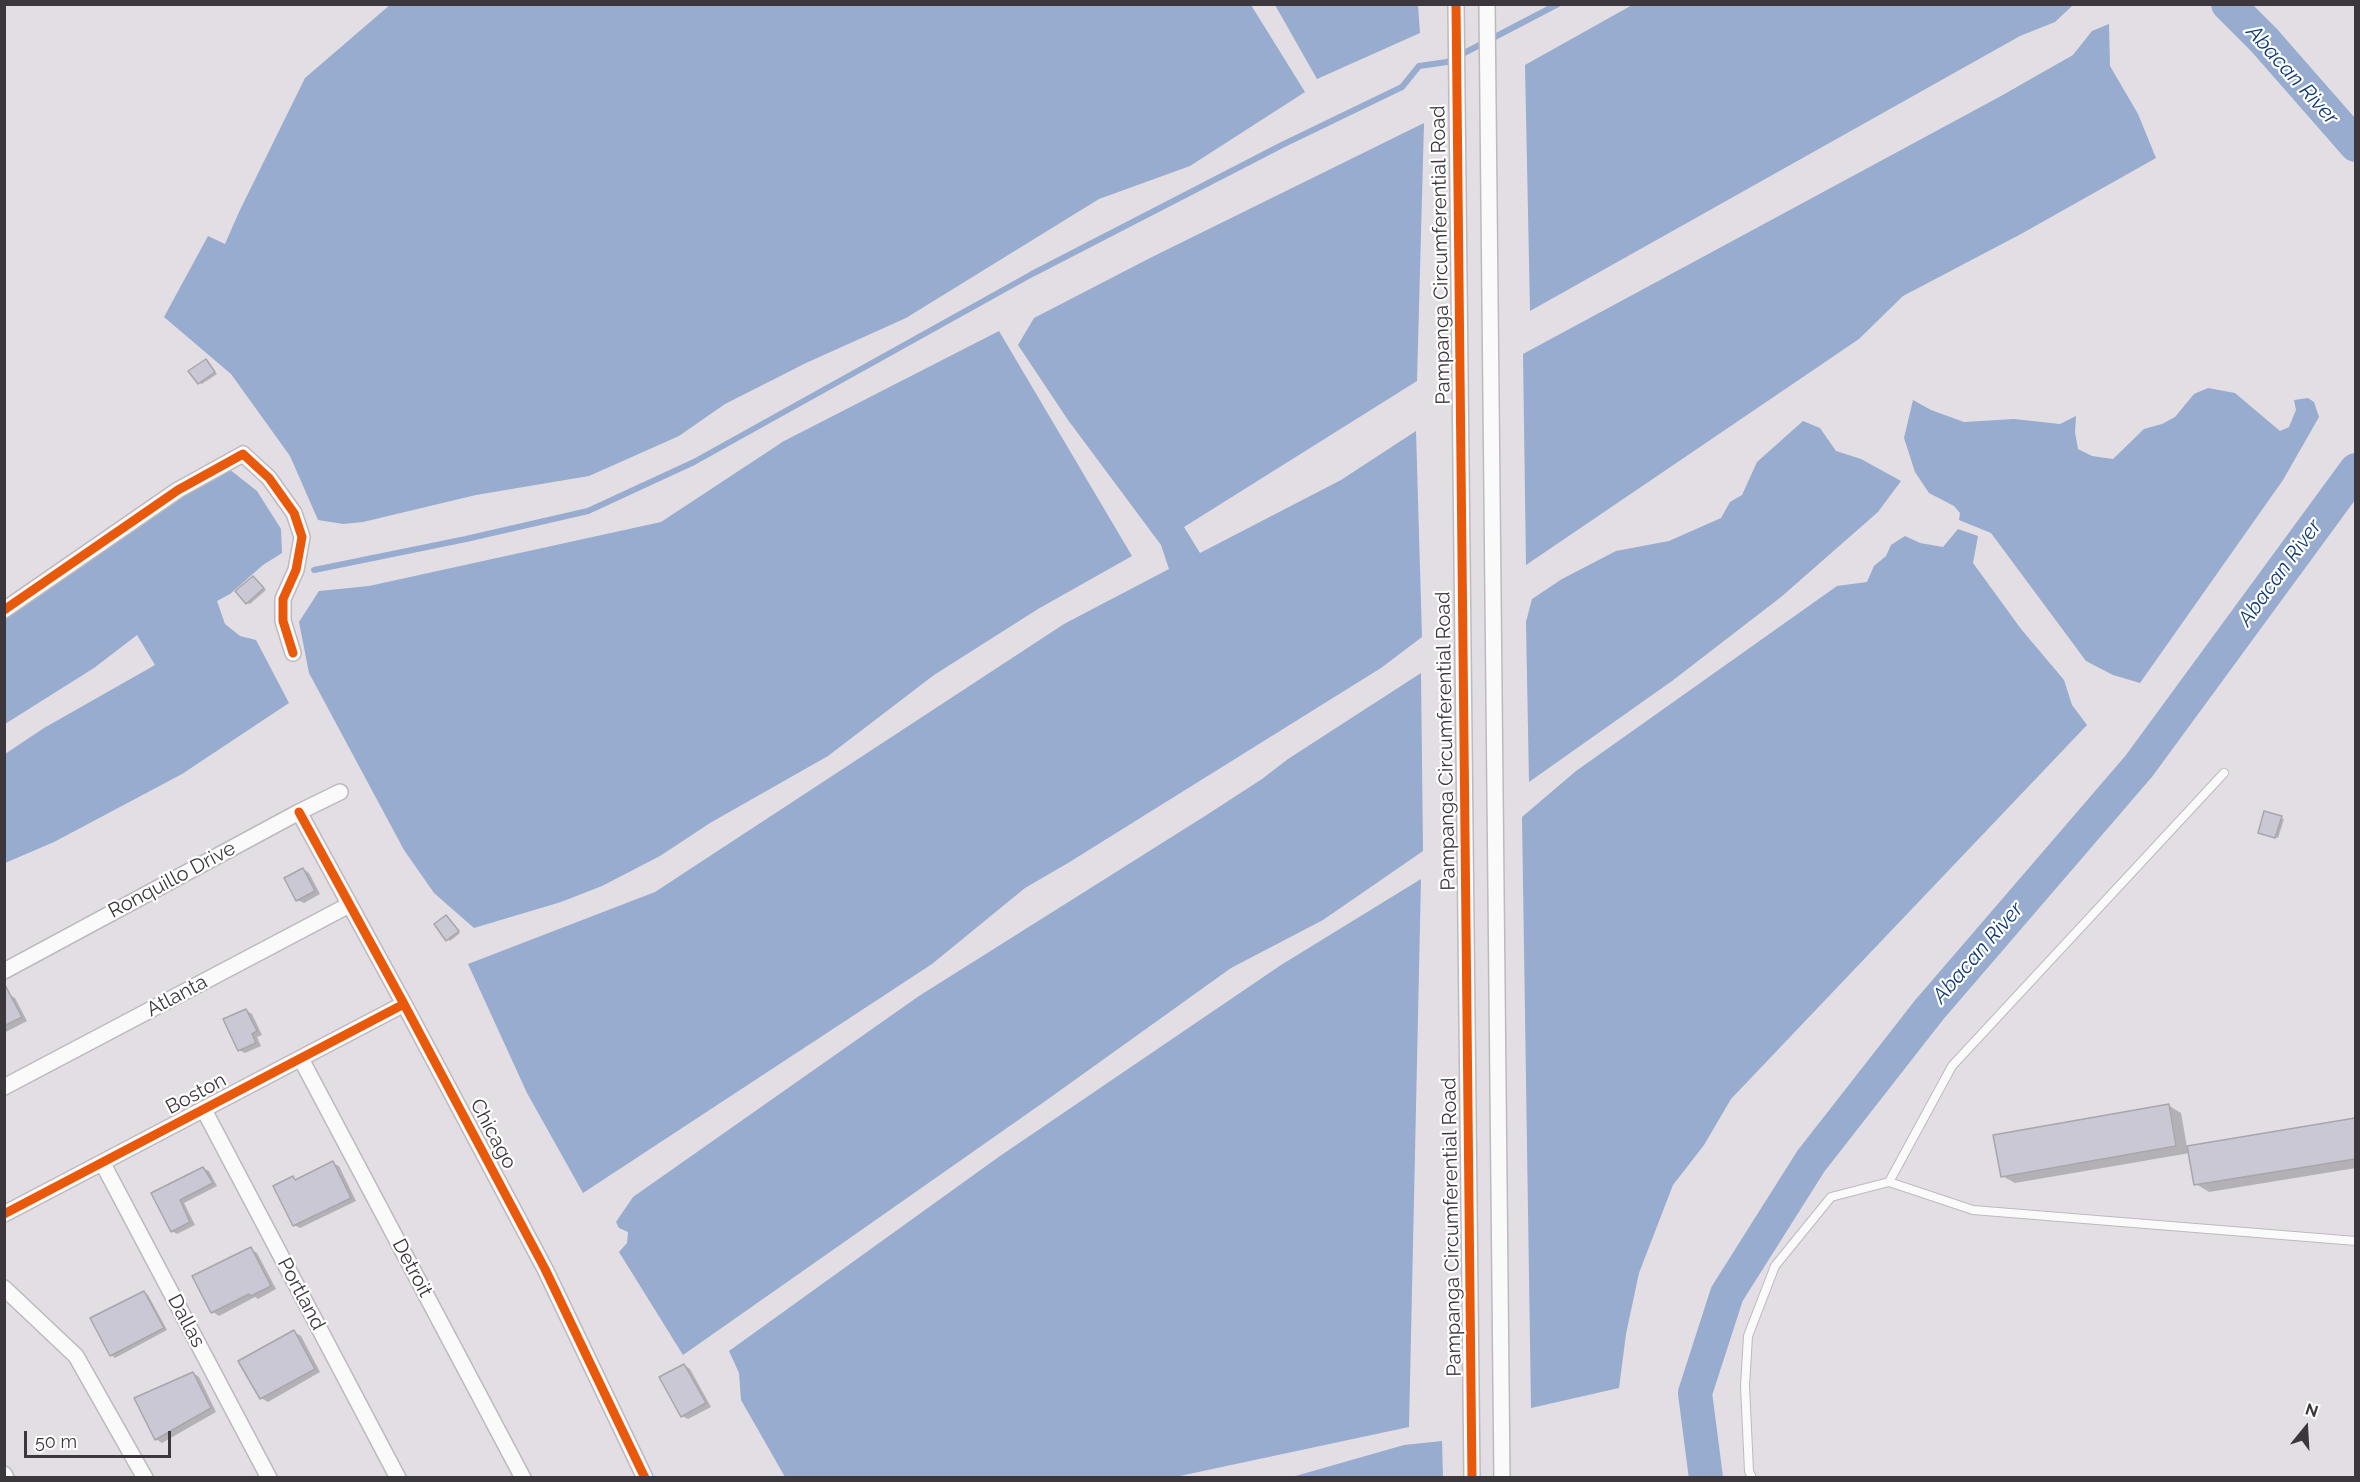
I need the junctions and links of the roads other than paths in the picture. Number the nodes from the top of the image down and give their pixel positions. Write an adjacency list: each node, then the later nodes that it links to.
1 (1456, 4): 24 (street, Pampanga Circumferential Road)
2 (1487, 10): 25 (street)
3 (4, 610): 4 (street)
4 (293, 653)
5 (2224, 773): 15 (lane)
6 (340, 792): 7 (street, Ronquillo Drive)
7 (299, 812): 8 (street, Chicago); 9 (street, Ronquillo Drive)
8 (349, 905): 10 (street, Chicago); 12 (street, Atlanta)
9 (4, 971)
10 (404, 1004): 11 (street, Boston); 23 (street, Chicago)
11 (301, 1059): 13 (street, Boston); 22 (street, Detroit)
12 (4, 1088)
13 (204, 1110): 14 (street, Boston); 21 (street, Portland)
14 (103, 1164): 16 (street, Boston); 20 (street, Dallas)
15 (1889, 1182): 17 (lane); 26 (lane)
16 (4, 1214)
17 (2355, 1241)
18 (6, 1292): 19 (street)
19 (144, 1478)
20 (269, 1478)
21 (398, 1478)
22 (523, 1478)
23 (645, 1478)
24 (1472, 1478)
25 (1502, 1478)
26 (1752, 1478)

